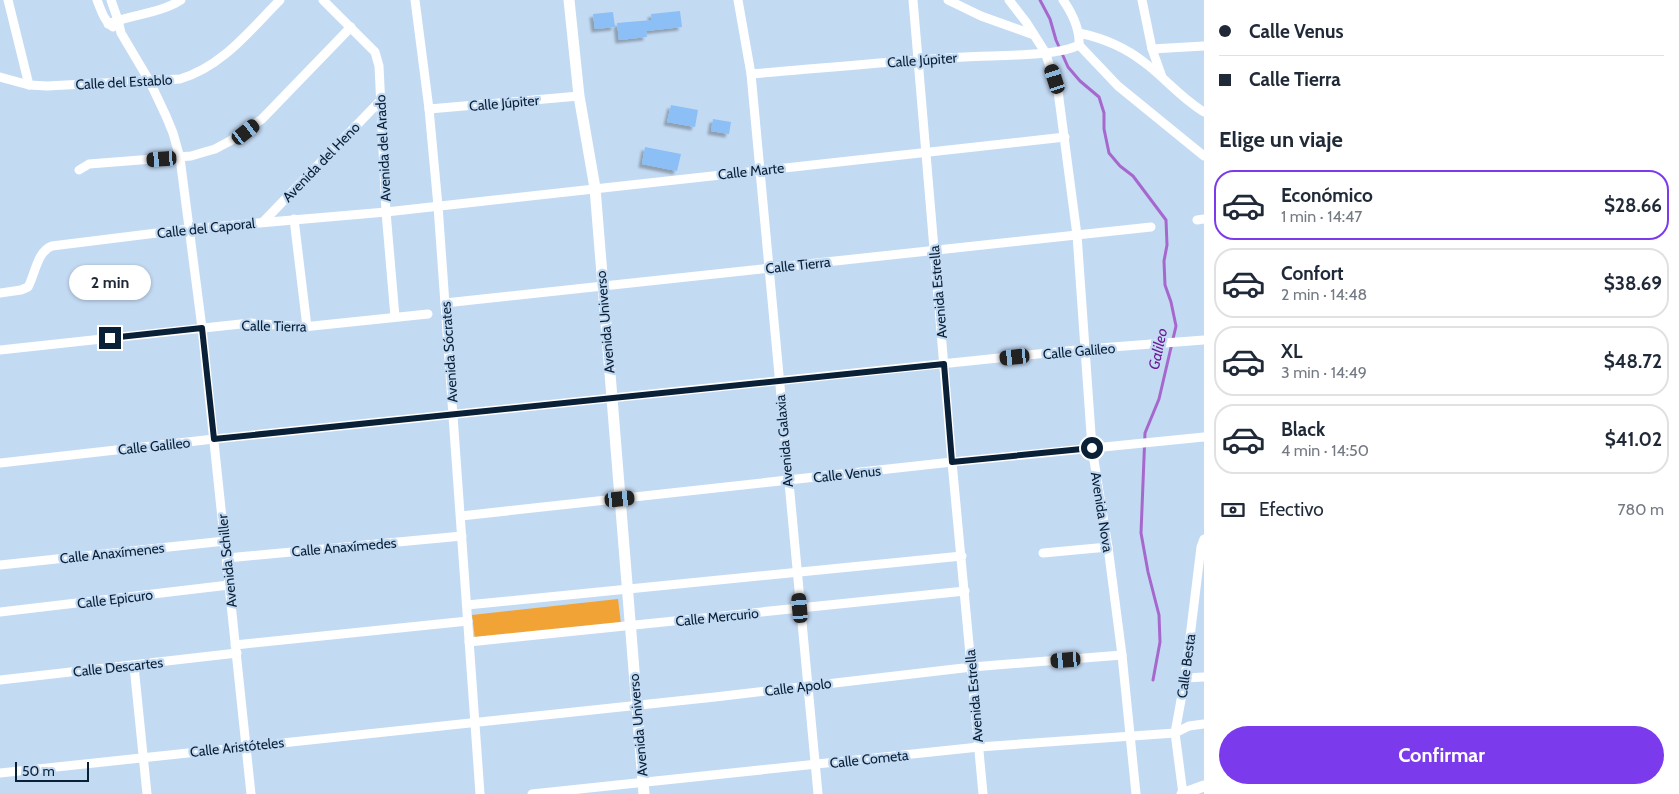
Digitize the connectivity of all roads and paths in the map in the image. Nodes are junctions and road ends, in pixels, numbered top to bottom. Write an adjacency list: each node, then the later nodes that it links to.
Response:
1 (8, 0): 30 (street)
2 (97, 0): 16 (street)
3 (111, 0): 15 (street)
4 (181, 0): 15 (street)
5 (280, 0): 29 (street, Calle del Establo)
6 (322, 0): 17 (street, Avenida del Arado)
7 (415, 0): 33 (street, Avenida Sócrates)
8 (569, 0): 31 (street, Avenida Universo)
9 (738, 0): 26 (street, Avenida Galaxia)
10 (913, 0): 25 (street, Avenida Estrella)
11 (948, 0): 20 (street)
12 (1009, 0): 20 (street, Avenida Nova)
13 (1063, 0): 18 (street)
14 (1142, 0): 23 (street)
15 (118, 20): 16 (street); 19 (street)
16 (108, 24): 19 (street)
17 (350, 27): 32 (street, Avenida del Arado); 38 (street)
18 (1079, 33): 22 (street); 28 (street)
19 (121, 34): 29 (street, Avenida Schiller)
20 (1034, 36): 24 (street, Avenida Nova)
21 (1204, 46): 23 (street)
22 (1076, 47): 24 (street, Calle Júpiter); 37 (street)
23 (1152, 50): 28 (street)
24 (1049, 52): 25 (street, Calle Júpiter); 35 (street, Avenida Nova)
25 (918, 60): 26 (street, Calle Júpiter); 36 (street, Avenida Estrella)
26 (751, 74): 40 (street, Avenida Galaxia)
27 (0, 78): 30 (street, Calle del Establo)
28 (1163, 79): 34 (street)
29 (150, 82): 30 (street, Calle del Establo); 38 (street, Avenida Schiller)
30 (29, 85)
31 (580, 96): 33 (street, Calle Júpiter); 41 (street, Avenida Universo)
32 (380, 101): 43 (street, Avenida del Arado); 45 (street, Avenida del Heno)
33 (429, 109): 42 (street, Avenida Sócrates)
34 (1204, 112)
35 (1065, 137): 36 (street, Calle Marte); 48 (street, Avenida Nova)
36 (926, 151): 40 (street, Calle Marte); 49 (street, Avenida Estrella)
37 (1204, 156)
38 (180, 158): 39 (street); 47 (street, Avenida Schiller)
39 (79, 170)
40 (760, 170): 41 (street, Calle Marte); 50 (street, Avenida Galaxia)
41 (594, 188): 42 (street, Calle Marte); 51 (street, Avenida Universo)
42 (438, 206): 43 (street, Calle del Caporal); 53 (street, Avenida Sócrates)
43 (386, 212): 44 (street, Calle del Caporal); 55 (street, Avenida del Arado)
44 (294, 219): 45 (street, Calle del Caporal); 56 (street)
45 (263, 222): 47 (street, Calle del Caporal)
46 (1151, 227): 48 (street, Calle Tierra)
47 (189, 229): 52 (street, Calle del Caporal); 57 (street, Avenida Schiller)
48 (1077, 235): 49 (street, Calle Tierra); 59 (street, Avenida Nova)
49 (934, 250): 50 (street, Calle Tierra); 61 (street, Avenida Estrella)
50 (769, 268): 51 (street, Calle Tierra); 62 (street, Avenida Galaxia)
51 (603, 286): 53 (street, Calle Tierra); 63 (street, Avenida Universo)
52 (0, 293)
53 (445, 303): 64 (street, Avenida Sócrates)
54 (428, 314): 55 (street, Calle Tierra)
55 (395, 318): 56 (street, Calle Tierra)
56 (307, 327): 57 (street, Calle Tierra)
57 (202, 328): 60 (street, Calle Tierra); 66 (street, Avenida Schiller)
58 (1204, 340): 59 (street, Calle Galileo)
59 (1086, 349): 61 (street, Calle Galileo); 67 (street, Avenida Nova)
60 (0, 350)
61 (944, 364): 62 (street, Calle Galileo); 68 (street, Avenida Estrella)
62 (779, 382): 63 (street, Calle Galileo); 70 (street, Avenida Galaxia)
63 (612, 399): 64 (street, Calle Galileo); 71 (street, Avenida Universo)
64 (453, 415): 66 (street, Calle Galileo); 72 (street, Avenida Sócrates)
65 (1204, 437): 67 (street, Calle Venus)
66 (214, 439): 69 (street, Calle Galileo); 75 (street, Avenida Schiller)
67 (1092, 448): 68 (street, Calle Venus); 76 (street, Avenida Nova)
68 (952, 462): 70 (street, Calle Venus); 78 (street, Avenida Estrella)
69 (0, 463)
70 (788, 480): 71 (street, Calle Venus); 81 (street, Avenida Galaxia)
71 (620, 499): 72 (street, Calle Venus); 83 (street, Avenida Universo)
72 (461, 516): 73 (street, Avenida Sócrates)
73 (462, 536): 79 (street, Calle Anaxímedes); 86 (street, Avenida Sócrates)
74 (1204, 538): 85 (street, Calle Besta)
75 (225, 540): 79 (street, Avenida Schiller); 80 (street, Calle Anaxímenes)
76 (1108, 547): 77 (street); 93 (street, Avenida Nova)
77 (1043, 553)
78 (962, 556): 81 (street); 84 (street, Avenida Estrella)
79 (227, 558): 82 (street, Avenida Schiller)
80 (0, 565)
81 (797, 572): 83 (street); 87 (street, Avenida Galaxia)
82 (230, 585): 88 (street, Calle Epicuro); 92 (street, Avenida Schiller)
83 (627, 589): 86 (street); 90 (street, Avenida Universo)
84 (964, 591): 87 (street, Calle Mercurio); 95 (street, Avenida Estrella)
85 (1200, 597): 97 (street, Calle Besta)
86 (466, 605): 89 (street, Avenida Sócrates)
87 (800, 608): 90 (street, Calle Mercurio); 99 (street, Avenida Galaxia)
88 (0, 612)
89 (468, 621): 91 (street, Avenida Sócrates); 92 (street, Calle Descartes)
90 (630, 626): 91 (street, Calle Mercurio); 100 (street, Avenida Universo)
91 (469, 642): 101 (street, Avenida Sócrates)
92 (236, 649): 94 (street, Calle Descartes); 105 (street, Avenida Schiller)
93 (1122, 655): 95 (street, Calle Apolo); 104 (street, Avenida Nova)
94 (134, 666): 98 (street, Calle Descartes); 107 (street)
95 (972, 668): 99 (street, Calle Apolo); 106 (street, Avenida Estrella)
96 (1204, 677): 97 (street)
97 (1185, 678): 103 (street, Calle Besta)
98 (0, 680)
99 (808, 686): 100 (street, Calle Apolo); 108 (street, Avenida Galaxia)
100 (637, 705): 101 (street, Calle Apolo); 111 (street, Avenida Universo)
101 (474, 723): 105 (street, Calle Aristóteles); 114 (street, Avenida Sócrates)
102 (1204, 724): 103 (street, Calle Cometa)
103 (1176, 733): 104 (street, Calle Cometa); 119 (street, Calle Besta)
104 (1131, 737): 106 (street, Calle Cometa); 118 (street, Avenida Nova)
105 (246, 746): 107 (street, Calle Aristóteles); 113 (street, Avenida Schiller)
106 (979, 747): 108 (street, Calle Cometa); 117 (street, Avenida Estrella)
107 (144, 758): 109 (street, Calle Aristóteles); 112 (street)
108 (815, 764): 111 (street, Calle Cometa); 116 (street, Avenida Galaxia)
109 (0, 773)
110 (1204, 786): 119 (street)
111 (644, 788): 115 (street, Calle Cometa)
112 (147, 794)
113 (251, 794)
114 (480, 794)
115 (532, 794)
116 (818, 794)
117 (983, 794)
118 (1136, 794)
119 (1183, 794)

